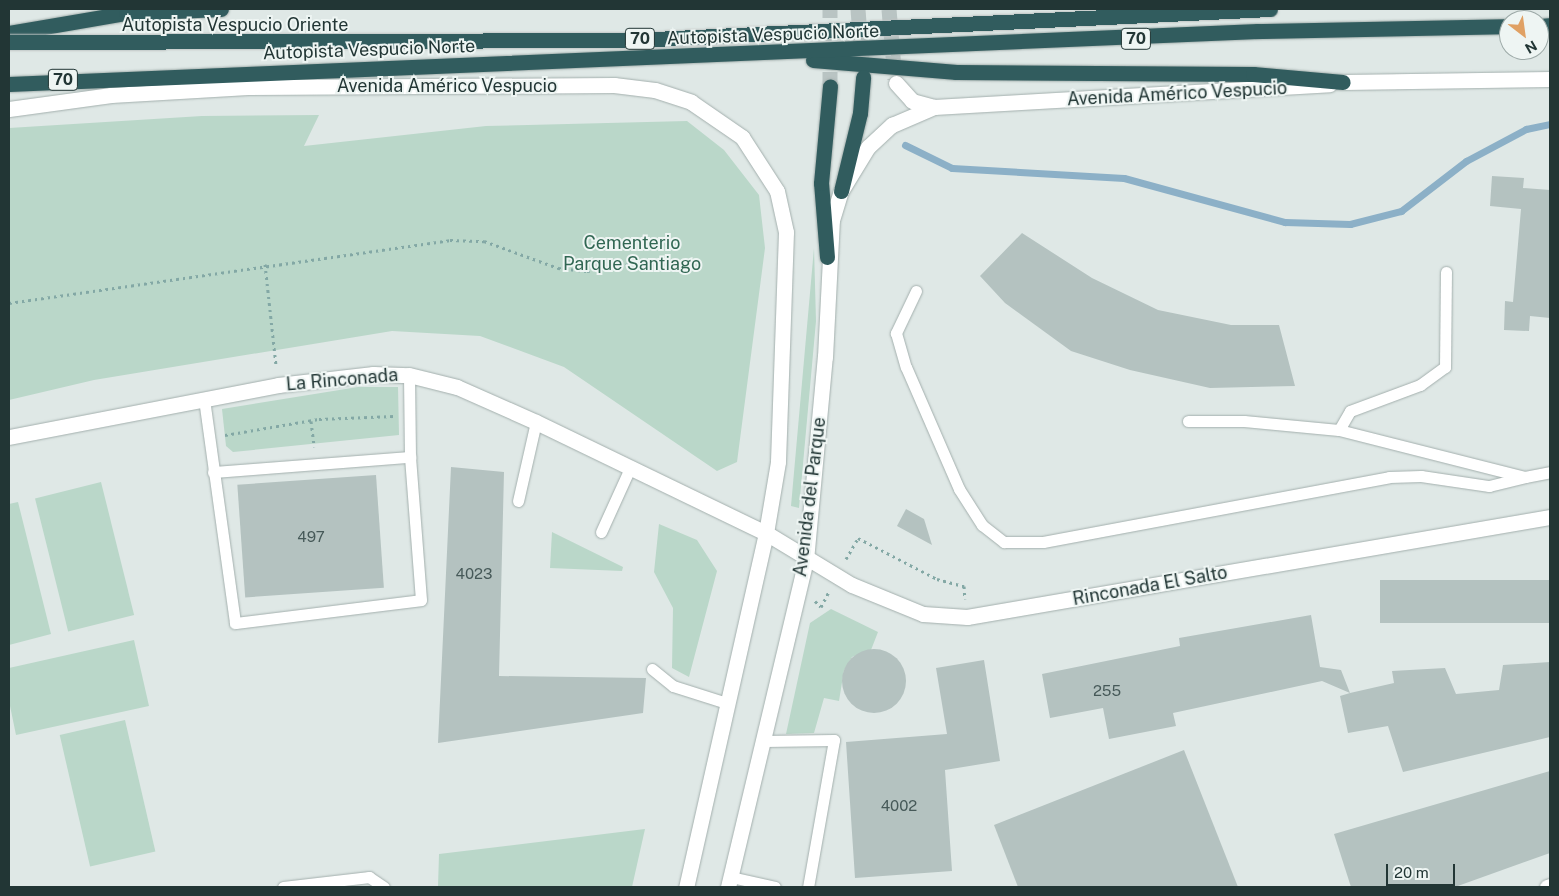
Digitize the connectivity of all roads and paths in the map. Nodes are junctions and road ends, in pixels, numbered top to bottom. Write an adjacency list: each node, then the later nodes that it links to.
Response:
1 (221, 9): 4 (highway)
2 (1270, 9): 5 (highway, Autopista Vespucio Oriente / 70, bridge)
3 (1499, 26): 6 (highway, Autopista Vespucio Norte / 70)
4 (9, 33)
5 (9, 42)
6 (764, 54): 9 (highway); 11 (highway, Autopista Vespucio Norte / 70)
7 (863, 77): 15 (highway)
8 (1550, 79): 9 (street, Avenida Américo Vespucio)
9 (1343, 82): 13 (street, Avenida Américo Vespucio)
10 (896, 83): 13 (street)
11 (9, 84)
12 (830, 86): 17 (highway)
13 (934, 107): 15 (street, Avenida Américo Vespucio)
14 (9, 108): 16 (street, Avenida Américo Vespucio)
15 (841, 191): 17 (street, Avenida del Parque)
16 (786, 255): 42 (street, Avenida del Parque)
17 (827, 258): 44 (street, Avenida del Parque)
18 (265, 264): 19 (path); 22 (path); 24 (path)
19 (631, 264)
20 (1446, 272): 30 (lane)
21 (916, 291): 38 (lane)
22 (9, 303)
23 (410, 375): 24 (street, La Rinconada); 26 (lane); 29 (street, La Rinconada)
24 (278, 385): 25 (street, La Rinconada)
25 (204, 400): 31 (street, La Rinconada); 32 (lane)
26 (410, 418): 27 (path); 33 (lane)
27 (311, 421): 32 (path); 34 (path)
28 (1188, 421): 30 (lane)
29 (536, 422): 35 (street, La Rinconada); 39 (lane)
30 (1338, 430): 38 (lane)
31 (9, 437)
32 (209, 439): 36 (lane)
33 (410, 457): 34 (lane); 36 (lane)
34 (316, 464): 36 (lane)
35 (630, 468): 41 (lane); 42 (street, La Rinconada)
36 (213, 472)
37 (1550, 472): 38 (lane)
38 (1525, 477)
39 (518, 501)
40 (1550, 517): 45 (street, Rinconada El Salto)
41 (601, 532)
42 (766, 533): 44 (street, Rinconada El Salto); 47 (street, Avenida del Parque)
43 (858, 538): 45 (path)
44 (806, 560): 45 (street, Rinconada El Salto); 48 (street, Avenida del Parque)
45 (966, 617)
46 (652, 669): 47 (lane)
47 (728, 703): 52 (street, Avenida del Parque)
48 (764, 741): 49 (street, Avenida del Parque); 54 (lane)
49 (729, 882): 53 (lane)
50 (283, 887): 51 (lane)
51 (384, 887)
52 (686, 887)
53 (775, 887)
54 (808, 887)

